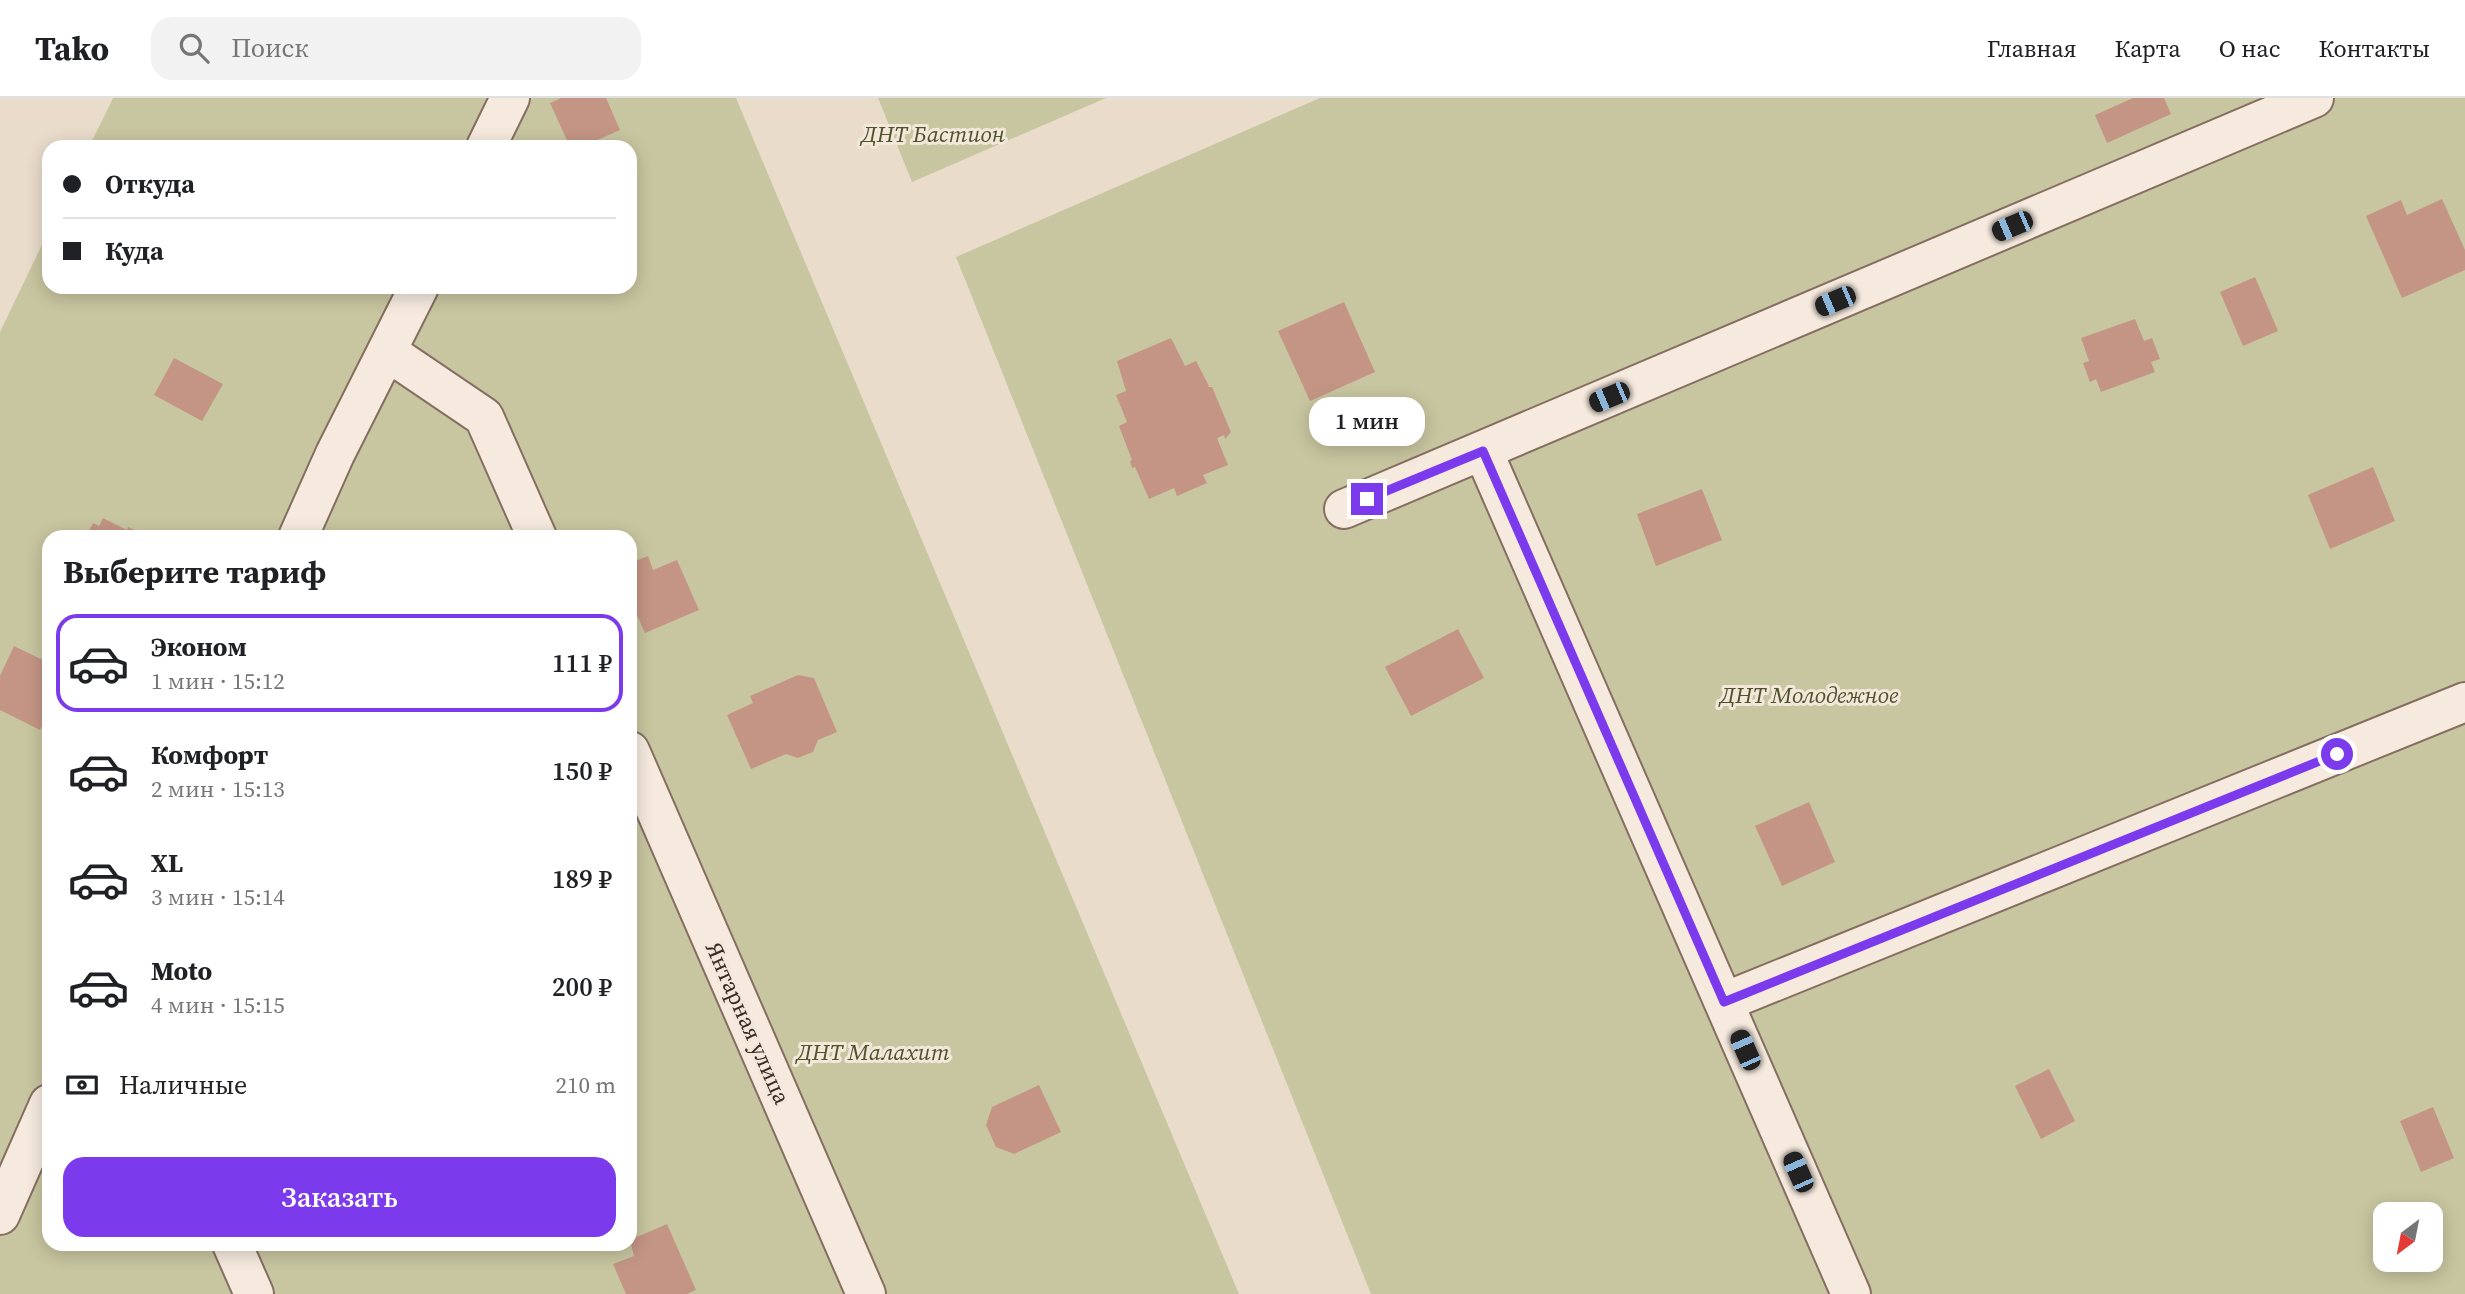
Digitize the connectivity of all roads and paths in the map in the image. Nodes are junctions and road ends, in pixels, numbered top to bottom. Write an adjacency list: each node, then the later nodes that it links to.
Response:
1 (510, 98): 3 (street)
2 (2314, 98): 6 (street)
3 (489, 140)
4 (416, 294): 5 (street)
5 (388, 352): 8 (street); 9 (street)
6 (1483, 451): 7 (street); 12 (street)
7 (1344, 509)
8 (301, 530)
9 (534, 530)
10 (2465, 702): 12 (street)
11 (637, 767): 17 (street, Янтарная улица)
12 (1724, 1002): 18 (street)
13 (42, 1120): 14 (street)
14 (0, 1215)
15 (235, 1251): 16 (street)
16 (254, 1294)
17 (866, 1294)
18 (1851, 1294)

